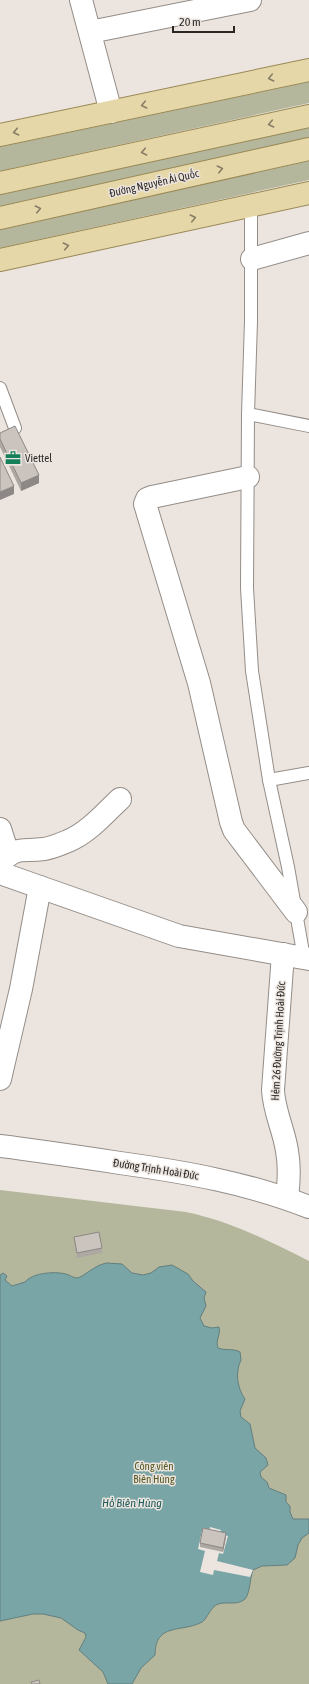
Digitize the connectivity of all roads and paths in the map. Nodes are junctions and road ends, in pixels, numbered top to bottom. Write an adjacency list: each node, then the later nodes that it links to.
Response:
1 (81, 0): 3 (street)
2 (250, 0): 3 (street)
3 (90, 32): 5 (street)
4 (309, 70): 5 (main road, one-way to 5)
5 (111, 112): 7 (main road, one-way to 7)
6 (309, 116): 9 (main road, one-way to 9)
7 (0, 135)
8 (309, 149): 12 (main road, Đường Nguyễn Ái Quốc, one-way to 8)
9 (0, 183)
10 (309, 193): 11 (main road)
11 (251, 206): 14 (lane); 15 (main road, one-way to 11)
12 (0, 218)
13 (309, 243): 14 (street)
14 (252, 259): 17 (lane)
15 (0, 260)
16 (0, 388): 19 (lane)
17 (248, 414): 18 (lane); 20 (lane)
18 (309, 426)
19 (16, 428)
20 (248, 477): 22 (lane); 27 (street)
21 (309, 773): 22 (lane)
22 (270, 780): 27 (lane)
23 (120, 799): 25 (street)
24 (0, 829): 25 (street)
25 (3, 864): 26 (street)
26 (40, 887): 28 (street); 29 (street)
27 (296, 912): 28 (lane)
28 (299, 957): 31 (street, Hẻm 26 Đường Trịnh Hoài Đức)
29 (0, 1079)
30 (0, 1146): 31 (street, Đường Trịnh Hoài Đức)
31 (287, 1198): 32 (street, Đường Trịnh Hoài Đức)
32 (309, 1207)

